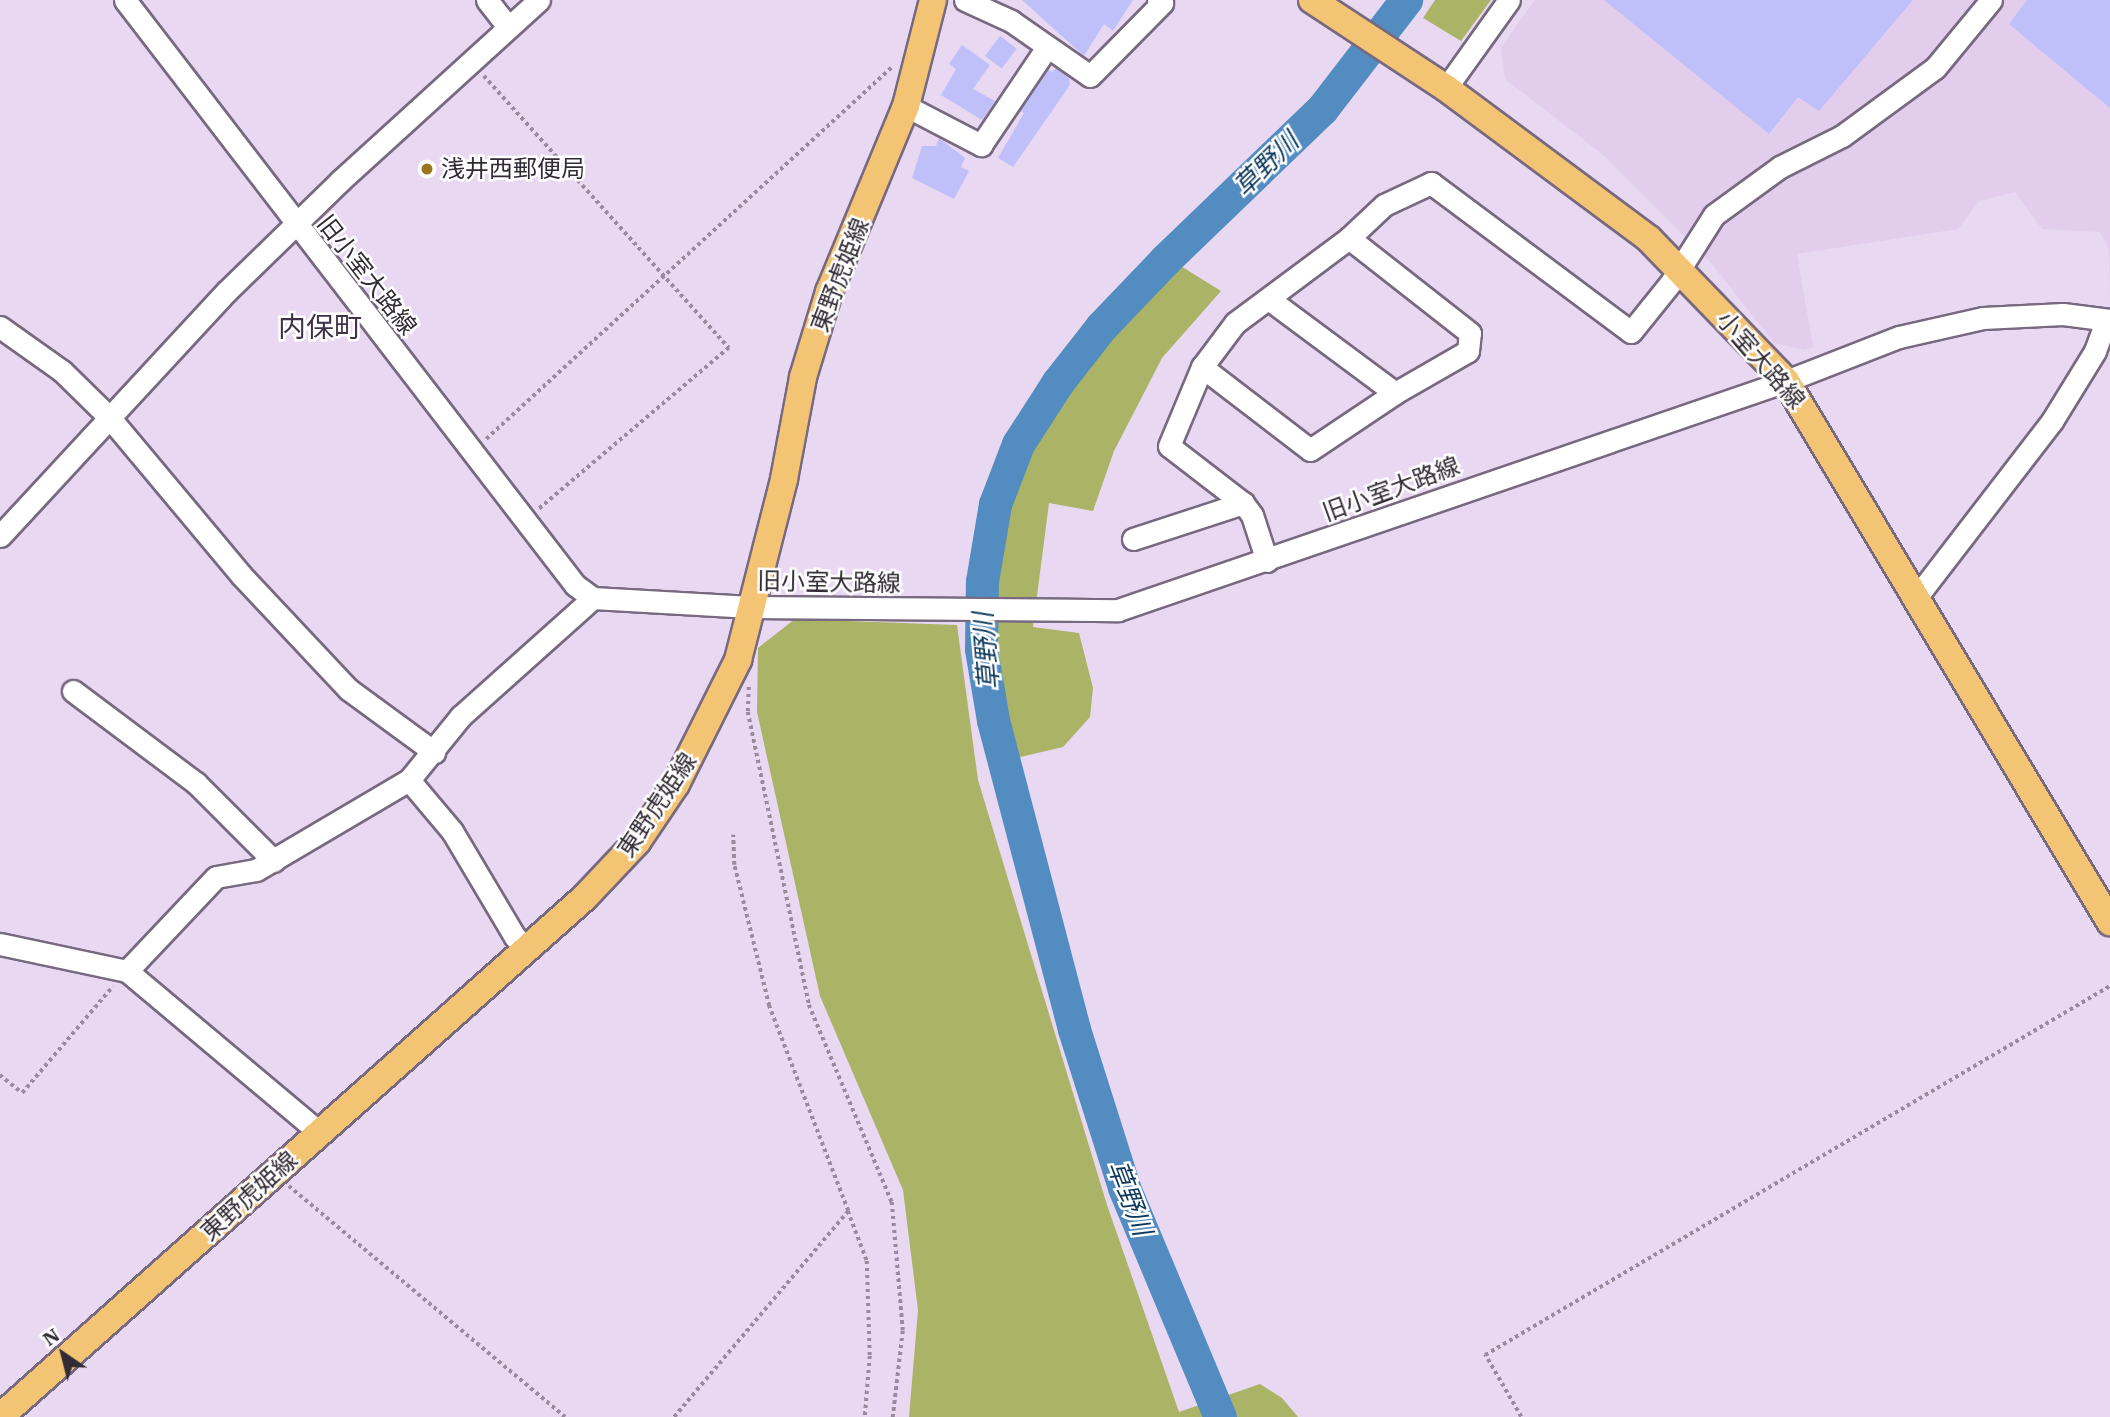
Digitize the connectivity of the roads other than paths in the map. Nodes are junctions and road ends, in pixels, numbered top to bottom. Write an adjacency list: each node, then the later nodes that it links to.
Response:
1 (125, 0): 14 (street, 旧小室大路線)
2 (487, 0): 10 (street)
3 (539, 0): 10 (street)
4 (933, 0): 13 (main road, 東野虎姫線)
5 (965, 0): 11 (street)
6 (1158, 0): 11 (street)
7 (1312, 0): 12 (main road, 小室大路線)
8 (1509, 0): 12 (street)
9 (1991, 0): 16 (street)
10 (508, 27): 14 (street)
11 (1047, 47): 13 (street)
12 (1442, 86): 16 (main road, 小室大路線)
13 (906, 106): 31 (main road, 東野虎姫線)
14 (294, 225): 24 (street); 30 (street, 旧小室大路線)
15 (1349, 238): 16 (street); 17 (street); 23 (street)
16 (1679, 268): 22 (main road, 小室大路線)
17 (1270, 300): 21 (street); 23 (street)
18 (2108, 320): 20 (street); 22 (street, 旧小室大路線)
19 (0, 327): 24 (street)
20 (2102, 357): 29 (street)
21 (1202, 367): 23 (street); 25 (street)
22 (1786, 381): 28 (street, 旧小室大路線); 29 (main road, 小室大路線)
23 (1395, 393)
24 (108, 417): 26 (street); 33 (street)
25 (1243, 503): 27 (street); 28 (street)
26 (0, 536)
27 (1133, 539)
28 (1267, 561): 31 (street, 旧小室大路線)
29 (1918, 595): 36 (main road, 小室大路線)
30 (593, 598): 31 (street, 旧小室大路線); 33 (street)
31 (764, 607): 38 (main road, 東野虎姫線)
32 (73, 691): 35 (street)
33 (434, 752): 34 (street)
34 (409, 780): 35 (street); 38 (street)
35 (274, 861): 39 (street)
36 (2110, 922)
37 (0, 944): 39 (street)
38 (527, 949): 40 (main road, 東野虎姫線)
39 (127, 971): 40 (street)
40 (319, 1132): 41 (main road, 東野虎姫線)
41 (0, 1417)

